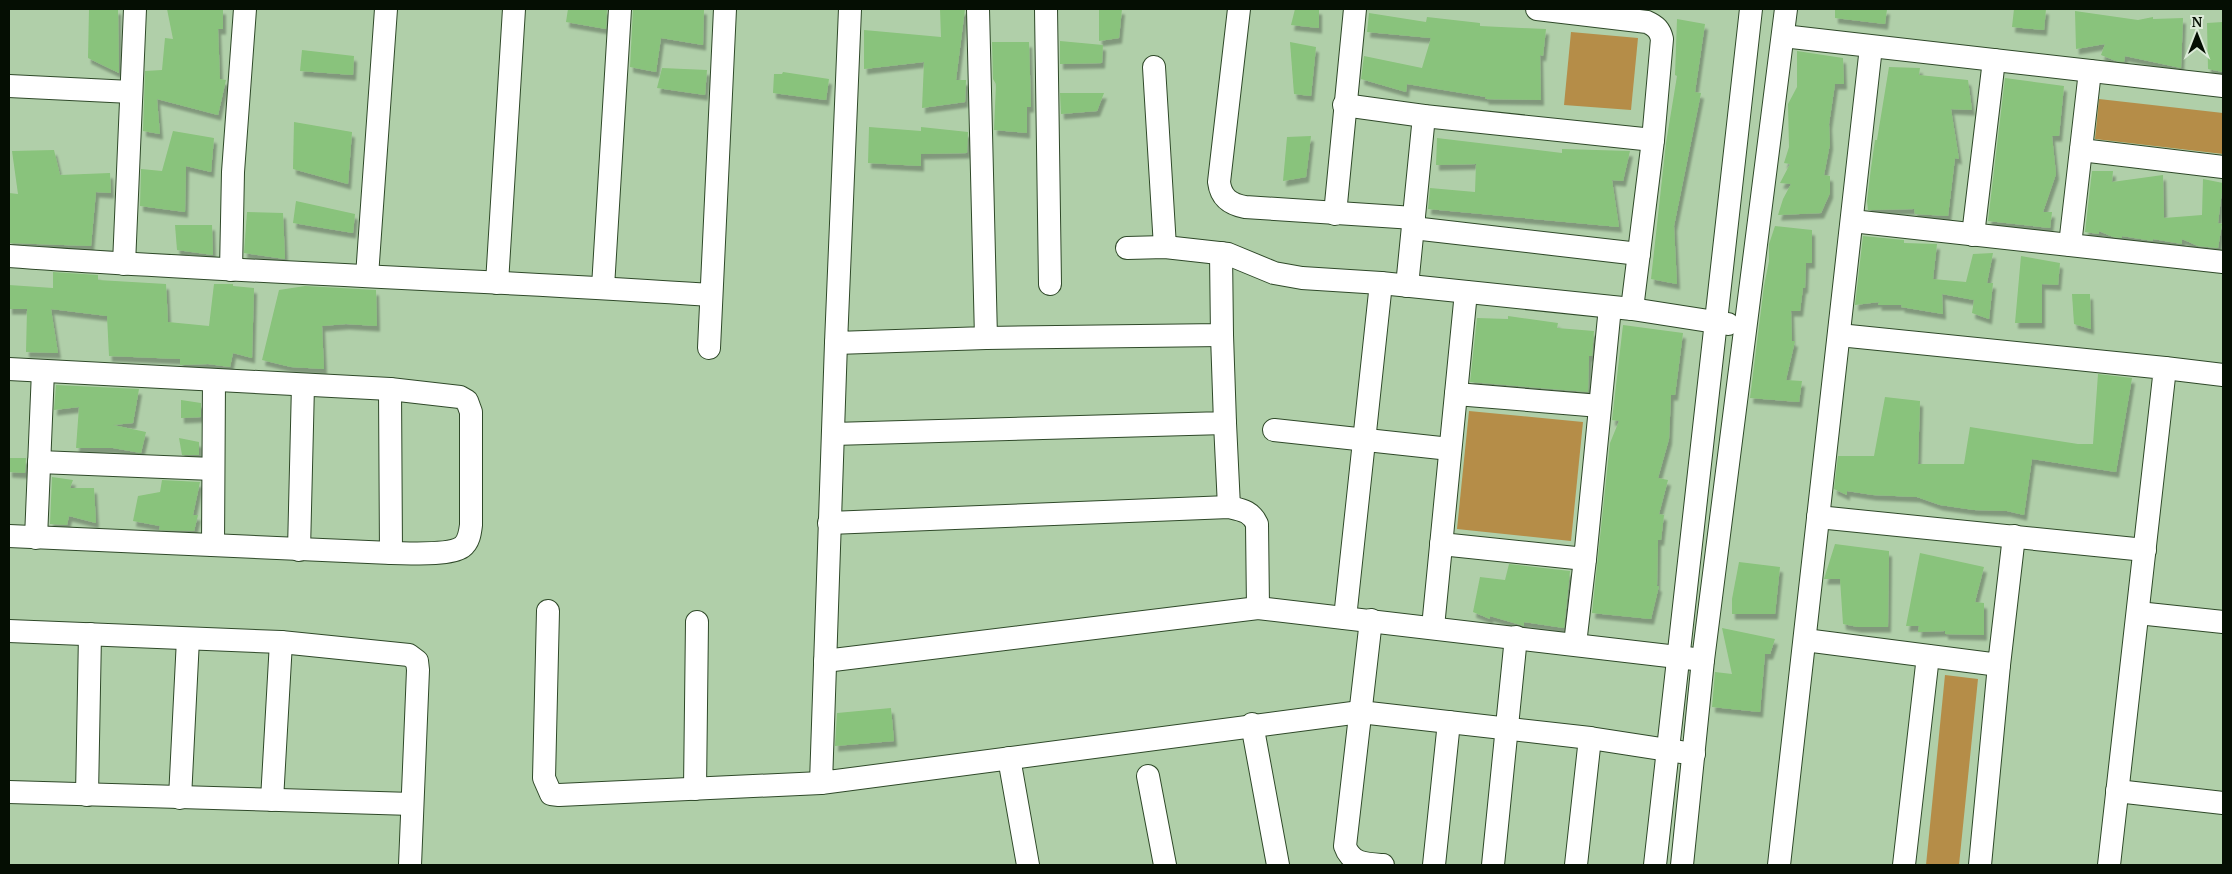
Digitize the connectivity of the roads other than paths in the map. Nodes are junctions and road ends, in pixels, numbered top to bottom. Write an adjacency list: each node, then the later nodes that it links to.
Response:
1 (135, 9): 22 (street)
2 (245, 9): 40 (street)
3 (386, 9): 41 (street)
4 (514, 9): 42 (street)
5 (620, 9): 46 (street)
6 (725, 9): 48 (street)
7 (850, 9): 55 (street)
8 (978, 9): 54 (street)
9 (1046, 9): 44 (street)
10 (1239, 9): 28 (street)
11 (1354, 9): 23 (street)
12 (1537, 9): 25 (street)
13 (1751, 9): 50 (street)
14 (1786, 9): 15 (street)
15 (1783, 36): 16 (street); 51 (street)
16 (1871, 46): 17 (street); 29 (street)
17 (1994, 60): 19 (street); 31 (street)
18 (1154, 67): 33 (street)
19 (2090, 71): 21 (street); 26 (street)
20 (9, 86): 22 (street)
21 (2223, 86)
22 (131, 92): 39 (street)
23 (1344, 105): 24 (street); 28 (street)
24 (1424, 116): 25 (street); 30 (street)
25 (1653, 140): 36 (street)
26 (2081, 150): 27 (street); 32 (street)
27 (2223, 167)
28 (1335, 214): 30 (street)
29 (1852, 221): 31 (street); 53 (street)
30 (1413, 223): 36 (street); 45 (street)
31 (1973, 234): 32 (street)
32 (2070, 245): 38 (street)
33 (1165, 247): 34 (street); 35 (street)
34 (1127, 248)
35 (1221, 253): 43 (street); 52 (street)
36 (1639, 254): 49 (street)
37 (9, 256): 39 (street)
38 (2223, 262)
39 (124, 264): 40 (street)
40 (231, 270): 41 (street)
41 (367, 276): 42 (street)
42 (497, 283): 46 (street)
43 (1381, 283): 45 (street); 69 (street)
44 (1050, 284)
45 (1407, 286): 47 (street)
46 (603, 287): 48 (street)
47 (1466, 292): 49 (street); 64 (street)
48 (711, 295): 56 (street)
49 (1621, 308): 50 (street); 65 (street)
50 (1715, 322): 51 (street); 100 (street)
51 (1746, 327): 103 (street)
52 (1222, 335): 54 (street); 66 (street)
53 (1839, 335): 57 (street); 74 (street)
54 (986, 338): 55 (street)
55 (836, 343): 68 (street)
56 (709, 348)
57 (2165, 368): 60 (street); 82 (street)
58 (9, 369): 59 (street)
59 (43, 371): 61 (street); 71 (street)
60 (2223, 374)
61 (214, 380): 62 (street); 72 (street)
62 (303, 385): 63 (street); 81 (street)
63 (390, 389): 83 (street); 83 (street)
64 (1456, 394): 65 (street); 70 (street)
65 (1600, 406): 84 (street)
66 (1225, 424): 68 (street); 73 (street)
67 (1274, 430): 69 (street)
68 (833, 434): 75 (street)
69 (1364, 439): 70 (street); 88 (street)
70 (1450, 449): 79 (street)
71 (39, 462): 72 (street); 78 (street)
72 (214, 469): 80 (street)
73 (1229, 507): 75 (street); 85 (street)
74 (1818, 517): 77 (street); 97 (street)
75 (829, 523): 102 (street)
76 (9, 536): 78 (street)
77 (2014, 536): 82 (street); 104 (street)
78 (36, 538): 80 (street)
79 (1441, 544): 84 (street); 92 (street)
80 (213, 545): 81 (street)
81 (298, 550): 83 (street)
82 (2145, 550): 87 (street)
83 (391, 553)
84 (1585, 559): 99 (street)
85 (1258, 608): 88 (street); 102 (street)
86 (548, 611): 115 (street)
87 (2138, 613): 91 (street); 116 (street)
88 (1346, 618): 89 (street)
89 (1371, 620): 92 (street); 105 (street)
90 (697, 622): 115 (street)
91 (2223, 622)
92 (1433, 627): 95 (street)
93 (9, 631): 94 (street)
94 (90, 634): 96 (street); 118 (street)
95 (1516, 637): 99 (street); 108 (street)
96 (188, 639): 98 (street); 119 (street)
97 (1805, 640): 101 (street); 133 (street)
98 (281, 642): 121 (street); 122 (street)
99 (1575, 644): 100 (street)
100 (1679, 656): 103 (street); 110 (street)
101 (1928, 656): 104 (street); 134 (street)
102 (825, 660): 114 (street)
103 (1703, 660): 111 (street)
104 (1999, 665): 135 (street)
105 (1360, 712): 106 (street); 107 (street); 127 (street)
106 (1449, 722): 108 (street); 128 (street)
107 (1252, 724): 112 (street); 126 (street)
108 (1506, 728): 109 (street); 129 (street)
109 (1590, 738): 110 (street); 130 (street)
110 (1668, 750): 111 (street); 131 (street)
111 (1694, 754): 132 (street)
112 (1009, 758): 114 (street); 124 (street)
113 (1148, 776): 125 (street)
114 (821, 783): 115 (street)
115 (695, 789)
116 (2118, 791): 120 (street); 136 (street)
117 (9, 792): 118 (street)
118 (87, 795): 119 (street)
119 (180, 798): 121 (street)
120 (2223, 799)
121 (272, 800): 122 (street)
122 (412, 804): 123 (street)
123 (410, 865)
124 (1028, 865)
125 (1165, 865)
126 (1278, 865)
127 (1383, 865)
128 (1434, 865)
129 (1493, 865)
130 (1576, 865)
131 (1655, 865)
132 (1682, 865)
133 (1779, 865)
134 (1904, 865)
135 (1980, 865)
136 (2109, 865)

